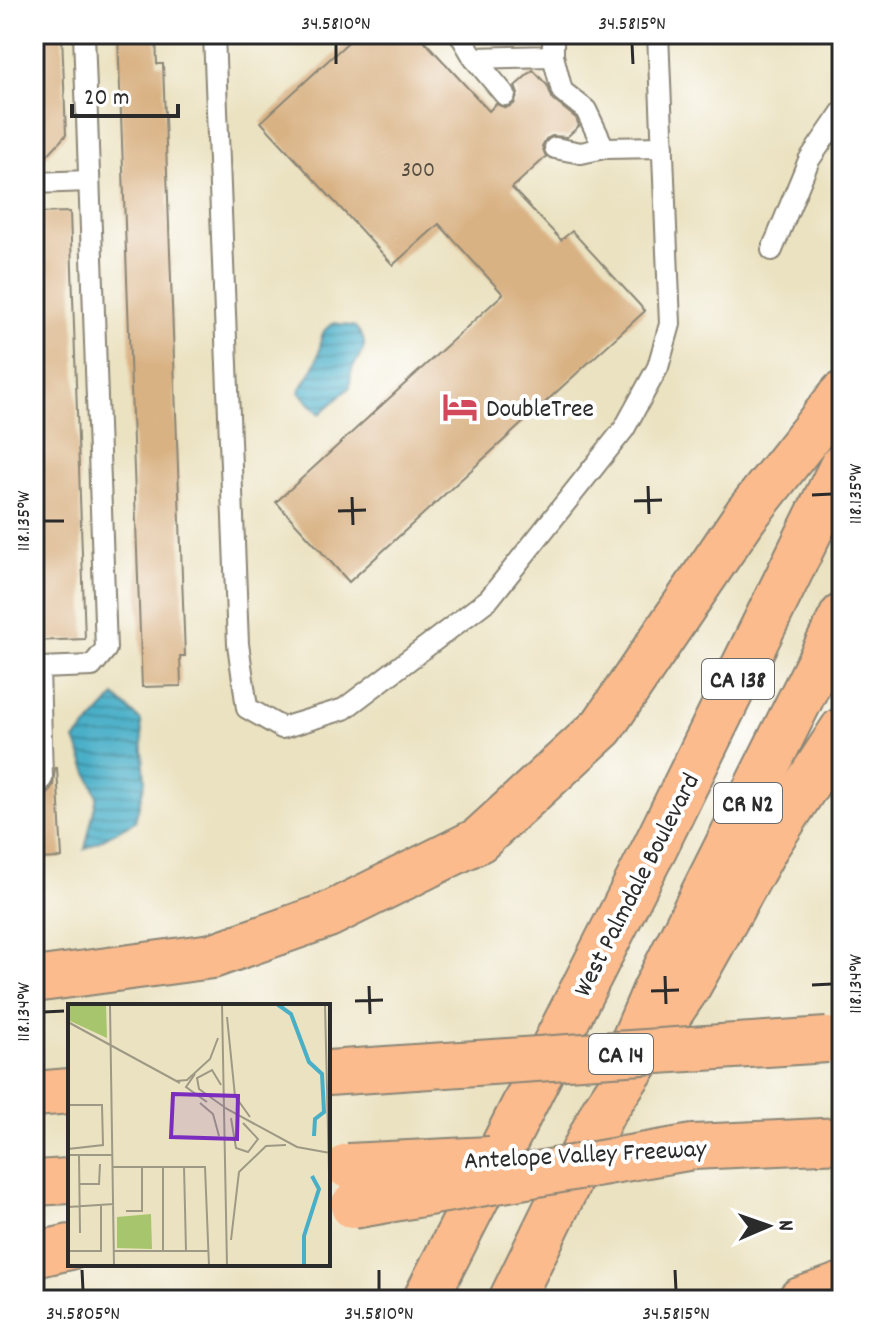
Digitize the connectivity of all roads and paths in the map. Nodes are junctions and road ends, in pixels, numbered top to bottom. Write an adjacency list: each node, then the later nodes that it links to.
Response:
1 (84, 34): 13 (lane)
2 (214, 34): 10 (lane)
3 (460, 34): 7 (lane)
4 (553, 34): 6 (lane)
5 (658, 34): 10 (lane)
6 (553, 56): 7 (lane); 12 (lane)
7 (474, 58): 8 (lane)
8 (505, 95)
9 (842, 112): 15 (lane)
10 (663, 147): 12 (lane)
11 (555, 148): 12 (lane)
12 (604, 148)
13 (89, 181): 14 (lane); 19 (lane)
14 (34, 183)
15 (772, 250)
16 (842, 394): 22 (main road)
17 (842, 466): 35 (main road, West Palmdale Boulevard / CA 138)
18 (842, 616): 27 (main road, CR N2)
19 (36, 668): 21 (lane)
20 (842, 730): 27 (main road)
21 (34, 791)
22 (34, 980)
23 (834, 1040): 24 (main road, CA 14, bridge)
24 (330, 1073)
25 (68, 1091): 26 (main road)
26 (34, 1094)
27 (603, 1112): 36 (main road, CR N2)
28 (842, 1140): 31 (main road, Antelope Valley Freeway, bridge)
29 (68, 1181): 30 (main road)
30 (34, 1183)
31 (339, 1187)
32 (68, 1247): 33 (main road)
33 (34, 1255)
34 (842, 1285): 37 (main road)
35 (425, 1300)
36 (511, 1300)
37 (800, 1300)

